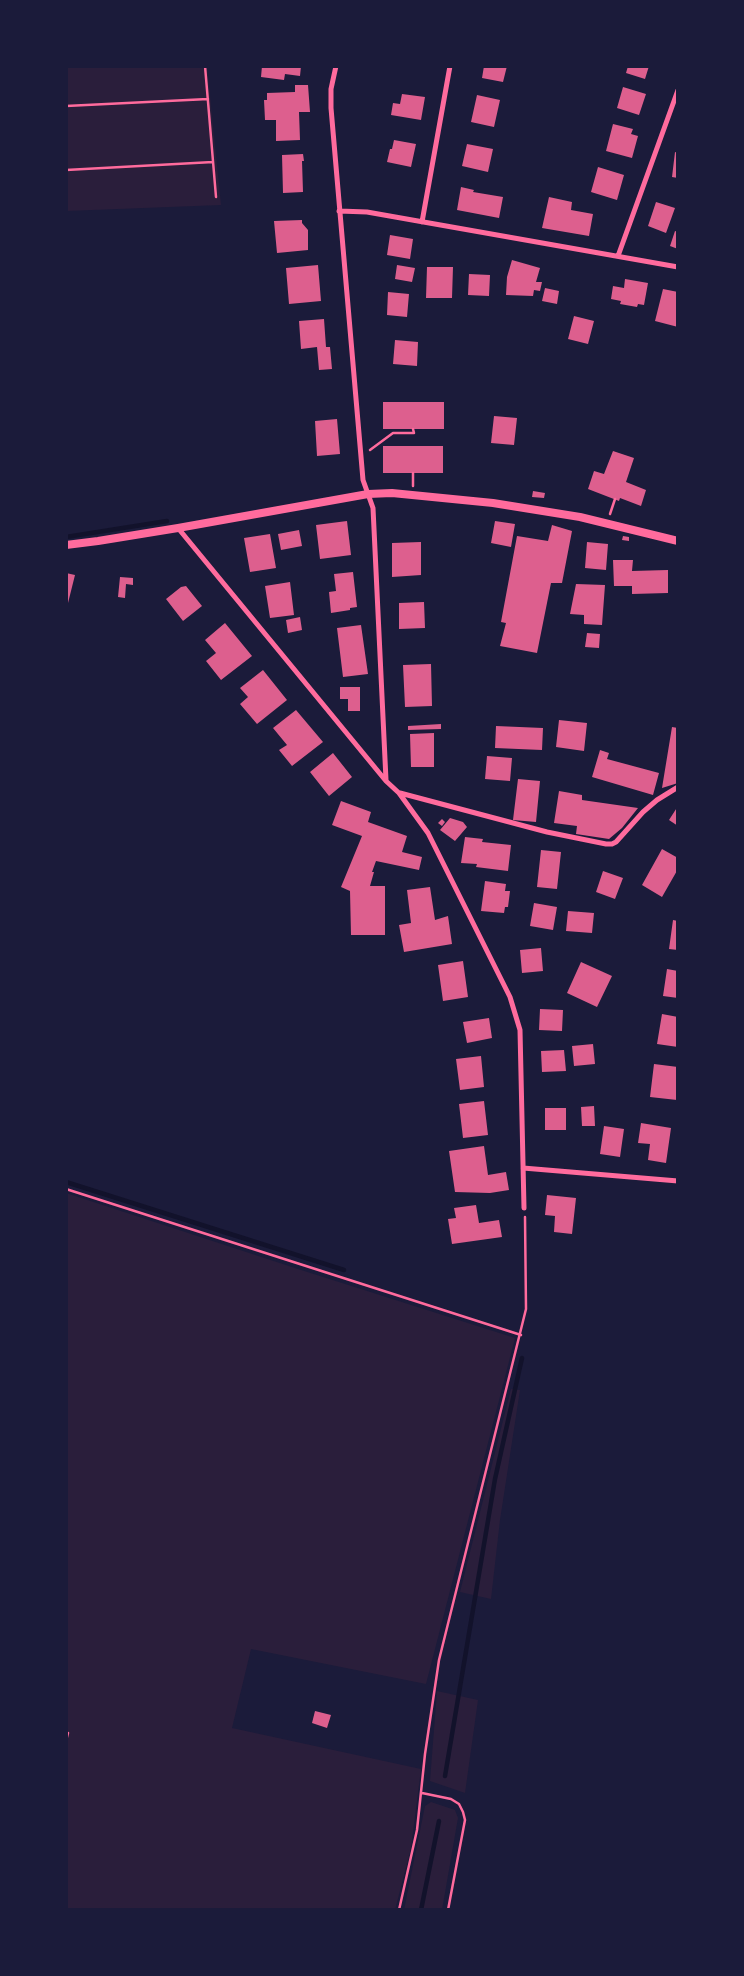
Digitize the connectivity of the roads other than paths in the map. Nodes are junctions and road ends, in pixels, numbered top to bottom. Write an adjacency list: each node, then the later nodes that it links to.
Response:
1 (336, 66): 4 (street)
2 (450, 66): 5 (street)
3 (678, 90): 6 (street)
4 (339, 211): 5 (street); 8 (street)
5 (422, 222): 6 (street)
6 (618, 256): 7 (street)
7 (678, 266)
8 (368, 494): 9 (street); 10 (street); 12 (street)
9 (178, 528): 11 (street); 12 (street)
10 (678, 541)
11 (66, 545)
12 (386, 781): 14 (street)
13 (678, 787): 14 (street)
14 (400, 793): 15 (street)
15 (523, 1168): 16 (street); 17 (street)
16 (678, 1181)
17 (524, 1208)

